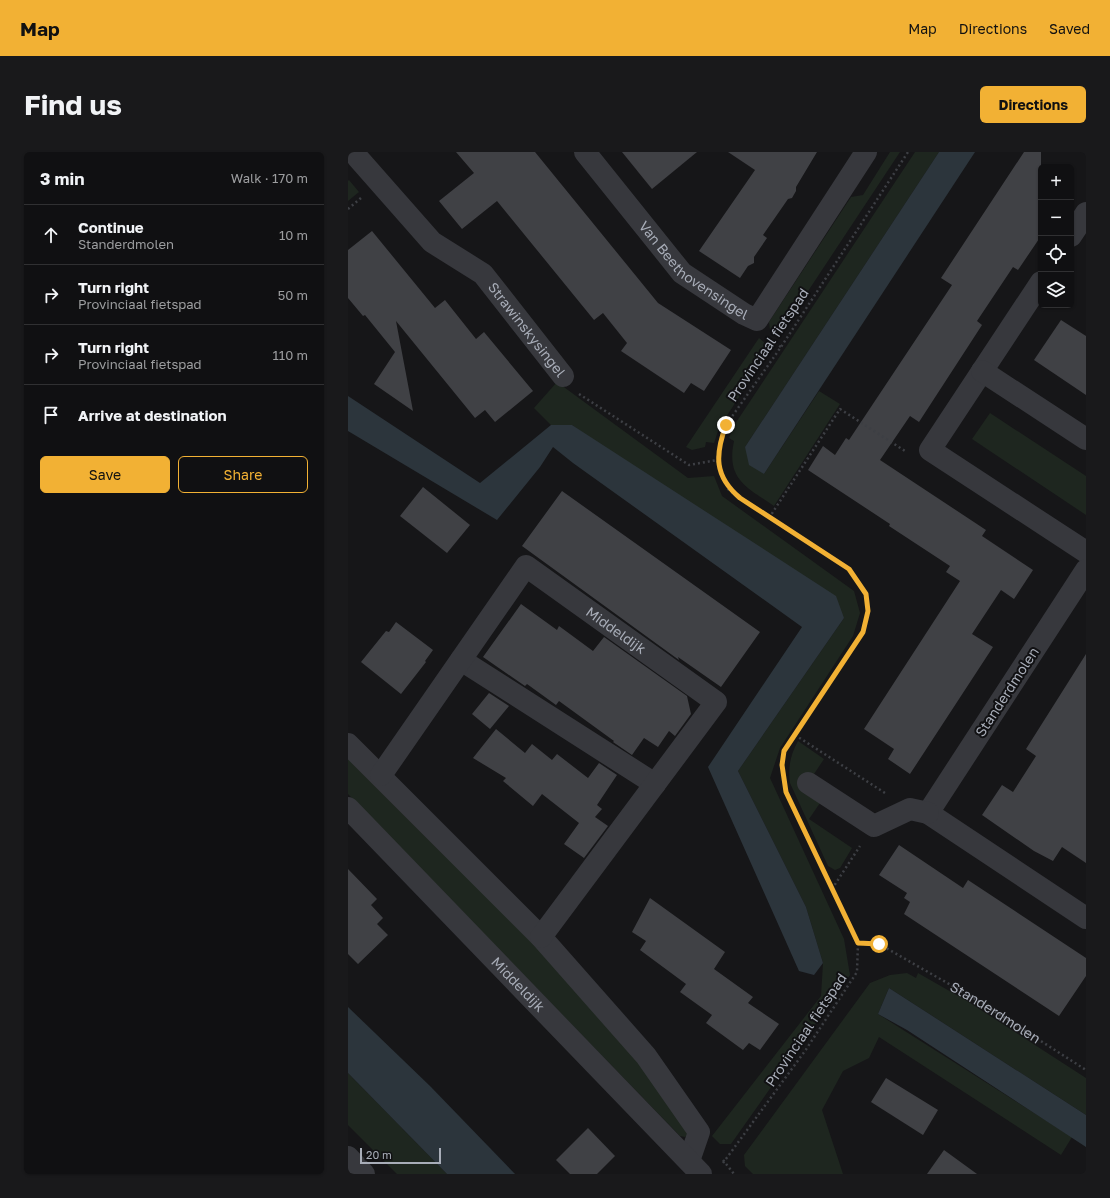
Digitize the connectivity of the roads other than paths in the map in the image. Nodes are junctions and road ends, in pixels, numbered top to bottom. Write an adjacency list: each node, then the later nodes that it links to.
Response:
1 (585, 152): 2 (street, Van Beethovensingel)
2 (866, 152)
3 (357, 159): 8 (street, Strawinskysingel)
4 (1086, 213): 5 (street)
5 (1074, 231)
6 (1038, 287): 7 (street)
7 (982, 371): 9 (street); 10 (street)
8 (564, 376)
9 (1086, 439)
10 (1086, 552)
11 (1086, 570): 18 (street, Standerdmolen)
12 (461, 660): 14 (street, Middeldijk); 16 (street); 16 (street, Middeldijk)
13 (348, 744): 14 (street, Middeldijk)
14 (381, 775): 20 (street, Middeldijk)
15 (808, 783): 18 (street)
16 (655, 784): 20 (street, Middeldijk)
17 (348, 808): 22 (street, Middeldijk)
18 (919, 811): 19 (street)
19 (1086, 918)
20 (541, 937): 22 (street, Middeldijk)
21 (348, 1157): 23 (street)
22 (695, 1167)
23 (364, 1174)

